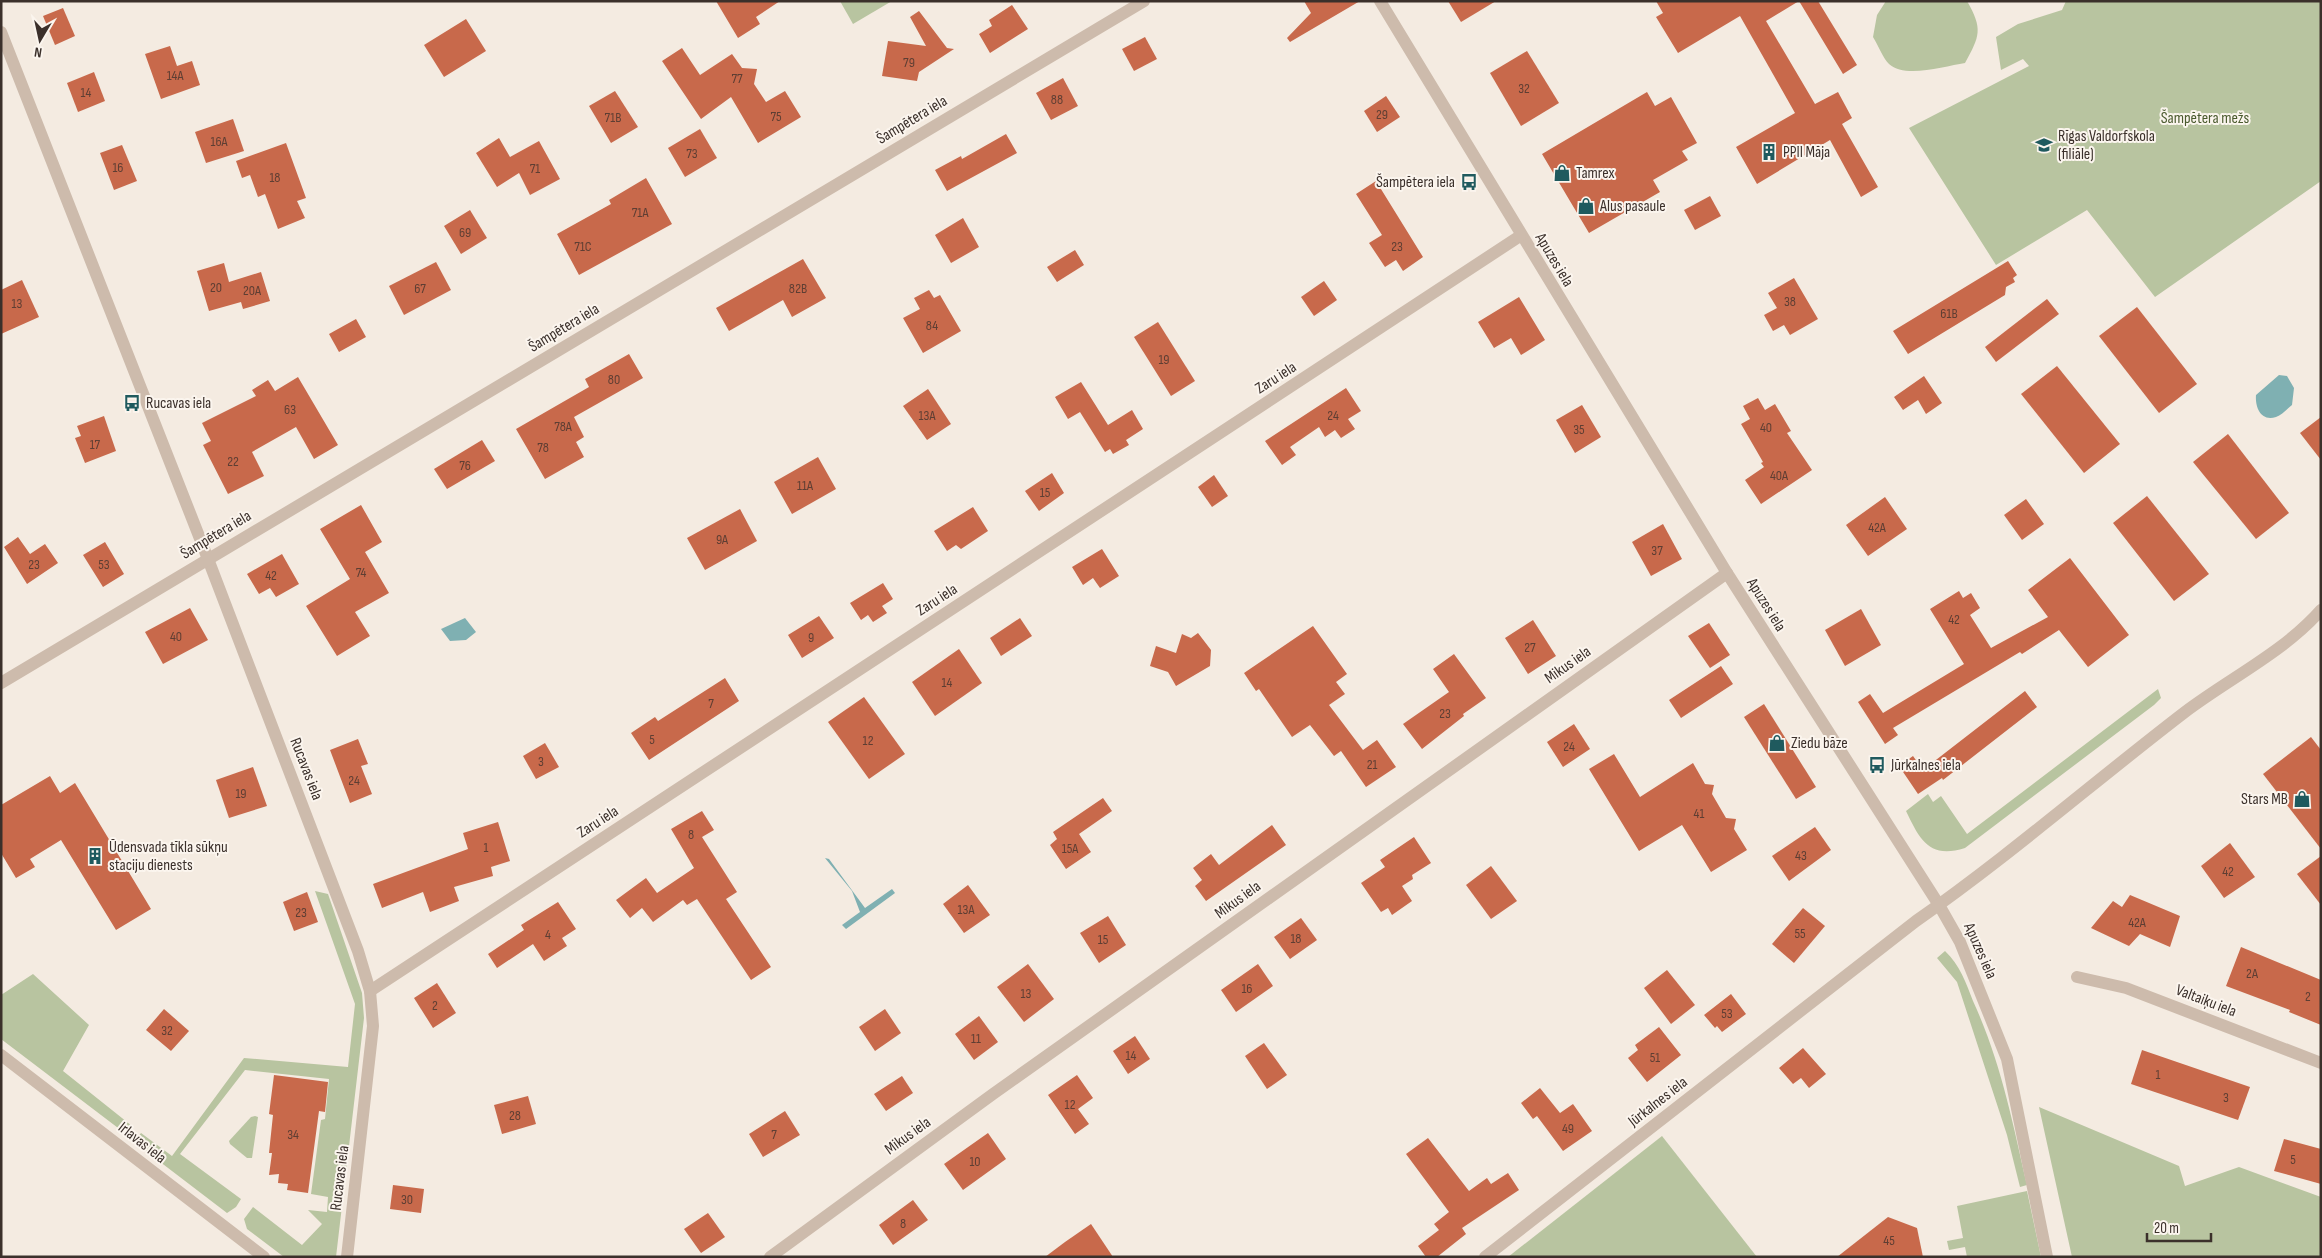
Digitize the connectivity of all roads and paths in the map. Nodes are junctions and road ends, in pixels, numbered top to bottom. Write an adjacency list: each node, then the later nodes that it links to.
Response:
1 (1144, 1): 5 (street, Šampētera iela)
2 (1380, 1): 4 (street, Apuzes iela)
3 (1, 32): 5 (street, Rucavas iela)
4 (1520, 236): 6 (street, Apuzes iela); 13 (street, Zaru iela)
5 (208, 559): 10 (street, Šampētera iela); 13 (street, Rucavas iela)
6 (1727, 572): 11 (street, Apuzes iela); 18 (street, Mikus iela)
7 (2321, 610): 9 (street, Jūrkalnes iela)
8 (2321, 624): 9 (street, Jūrkalnes iela)
9 (2304, 629): 11 (street, Jūrkalnes iela)
10 (1, 683)
11 (1939, 905): 19 (street, Jūrkalnes iela); 20 (street, Apuzes iela)
12 (2077, 977): 15 (street, Valtaiķu iela)
13 (370, 991): 17 (street, Rucavas iela)
14 (1, 1055): 16 (street, Irlavas iela)
15 (2321, 1063)
16 (264, 1257)
17 (347, 1257)
18 (770, 1257)
19 (1485, 1257)
20 (2047, 1257)

